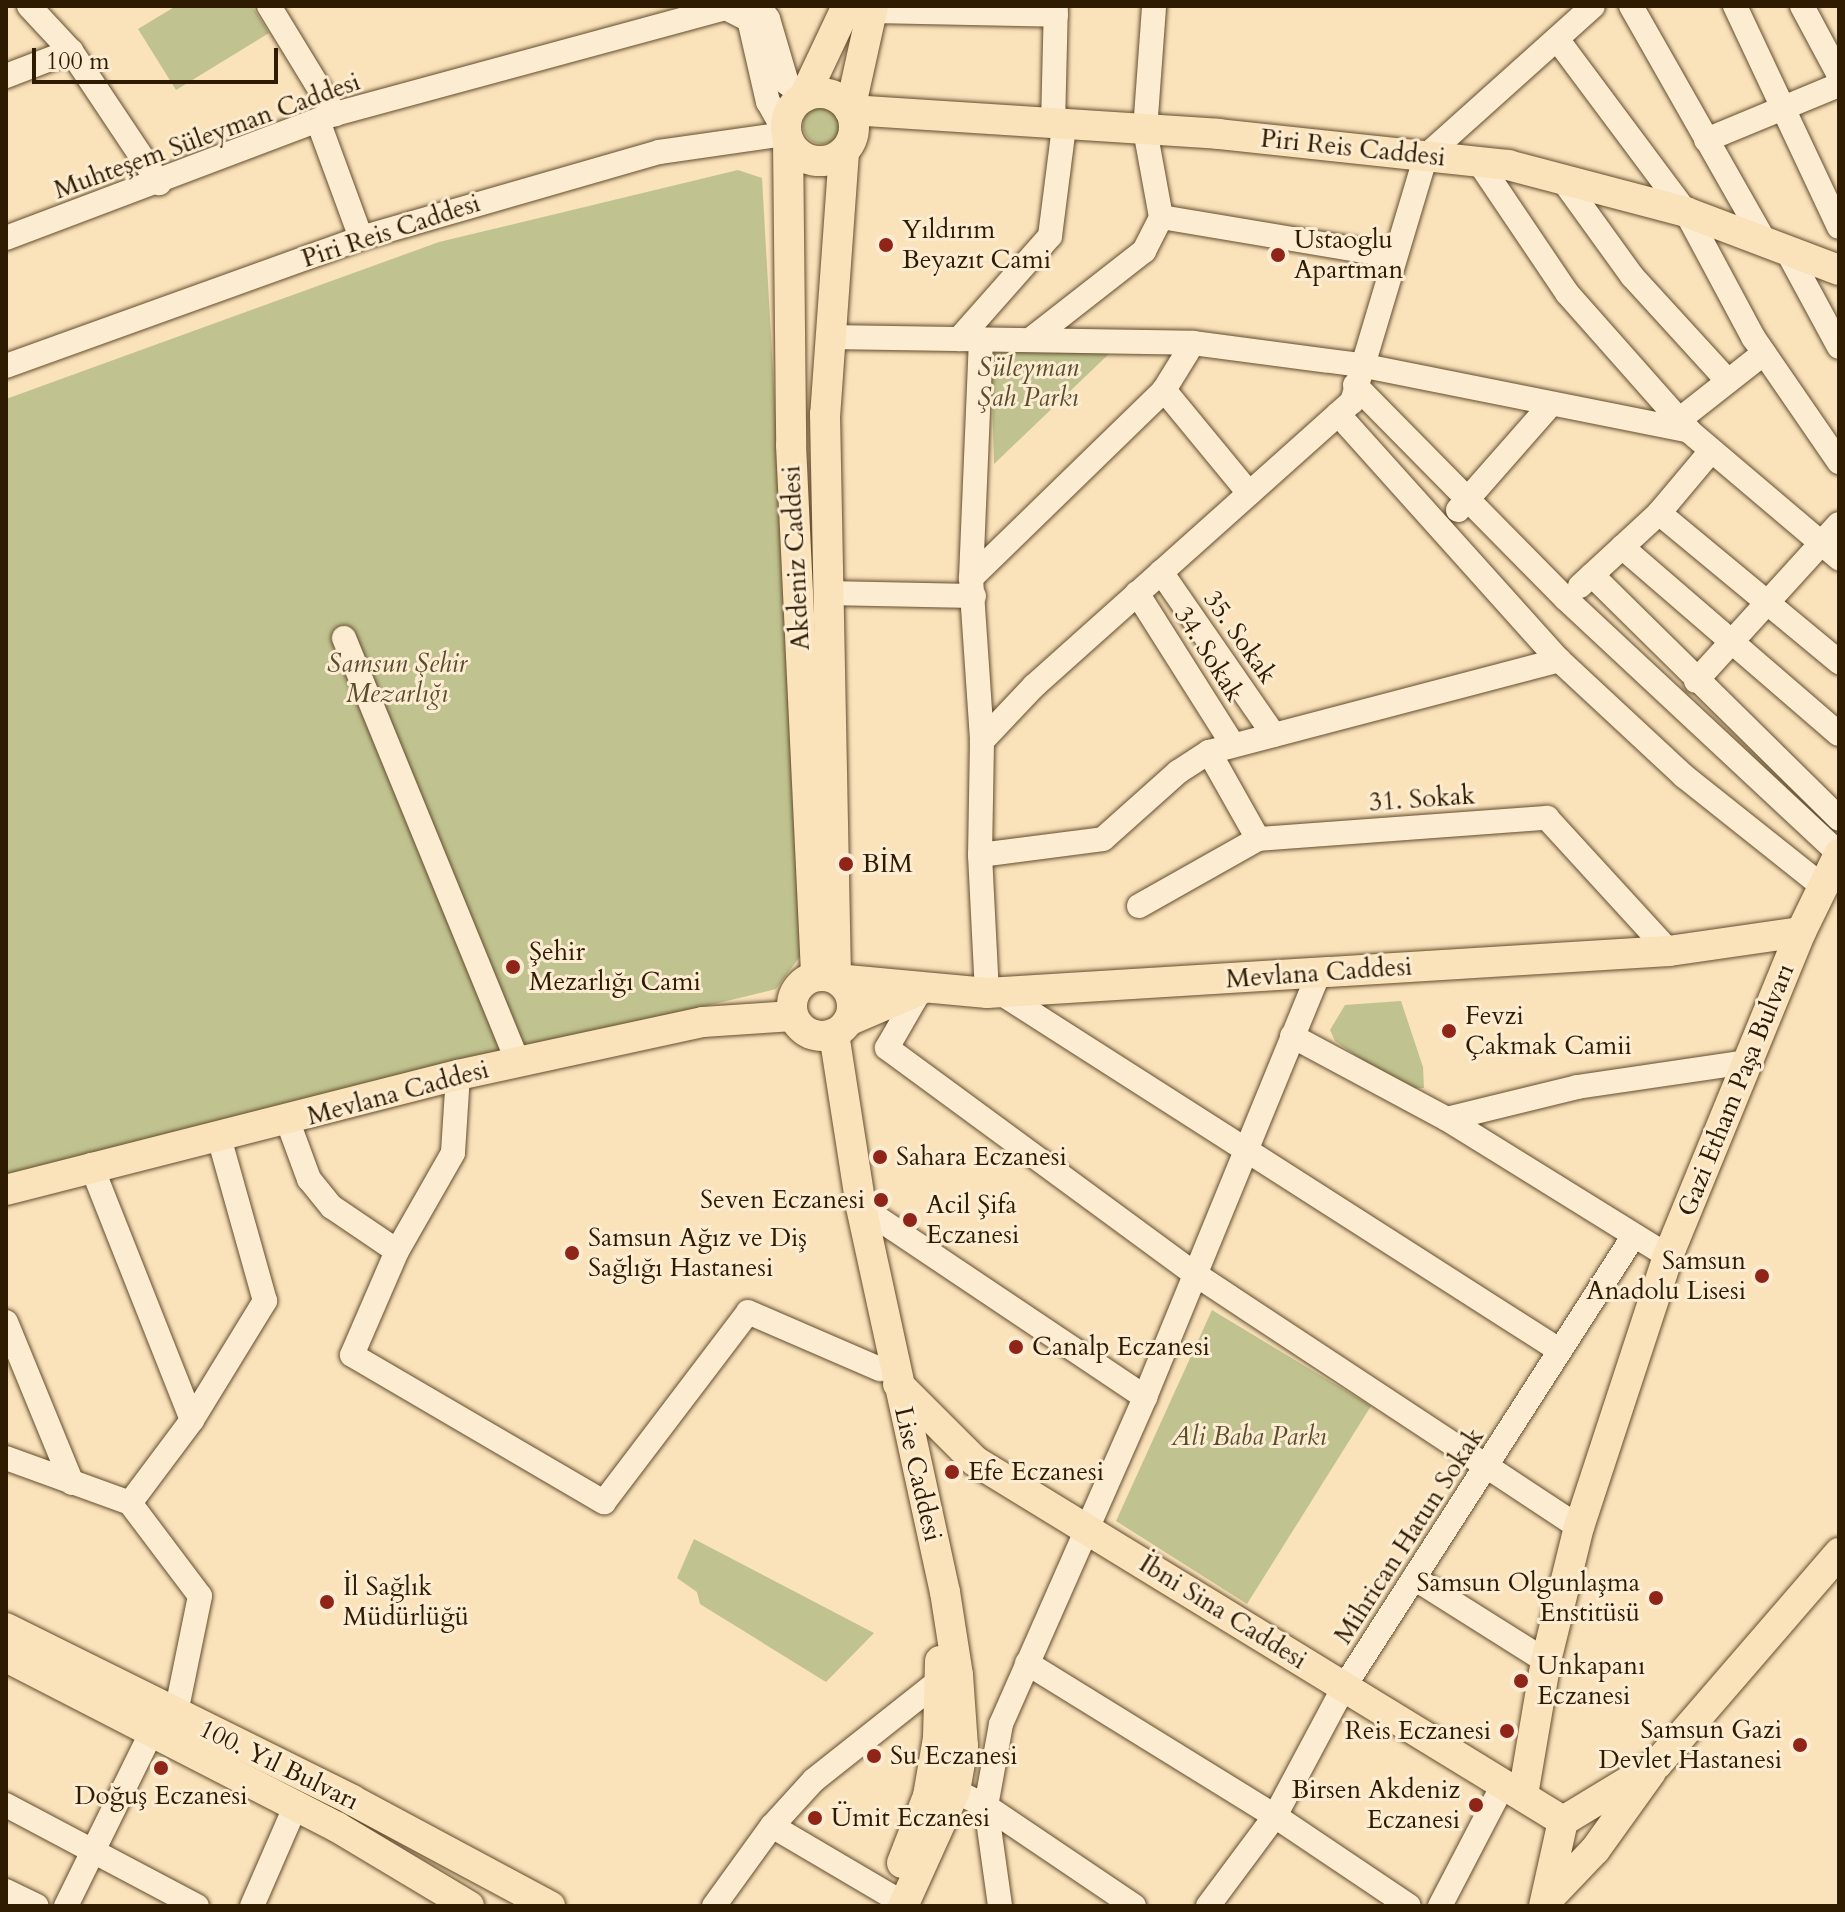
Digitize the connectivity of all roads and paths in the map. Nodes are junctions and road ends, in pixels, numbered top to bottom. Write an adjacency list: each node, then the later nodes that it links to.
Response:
1 (29, 6): 13 (street)
2 (269, 6): 19 (street)
3 (1154, 6): 21 (street)
4 (1593, 6): 12 (street)
5 (1631, 6): 24 (street)
6 (1735, 6): 18 (street)
7 (1802, 6): 14 (street)
8 (864, 8): 9 (street); 17 (main road); 22 (main road, Akdeniz Caddesi)
9 (964, 8): 10 (street)
10 (1056, 10): 20 (street)
11 (752, 11): 17 (street); 19 (street, Muhteşem Süleyman Caddesi); 23 (street)
12 (1557, 39): 25 (street); 29 (street)
13 (71, 51): 15 (street); 28 (street)
14 (1836, 62)
15 (6, 76)
16 (1839, 85): 18 (street)
17 (804, 97): 22 (main road); 23 (main road)
18 (1781, 109): 24 (street); 31 (street)
19 (326, 118): 28 (street, Muhteşem Süleyman Caddesi); 33 (street)
20 (1058, 126): 21 (main road, Piri Reis Caddesi); 22 (main road, Piri Reis Caddesi); 38 (street)
21 (1145, 130): 25 (main road, Piri Reis Caddesi); 30 (street)
22 (849, 133): 23 (main road); 37 (main road, Akdeniz Caddesi)
23 (787, 136): 33 (street, Piri Reis Caddesi); 87 (main road, Akdeniz Caddesi)
24 (1706, 140): 34 (street)
25 (1426, 156): 26 (main road, Piri Reis Caddesi); 35 (street)
26 (1478, 161): 27 (main road, Piri Reis Caddesi); 49 (street)
27 (1562, 179): 29 (main road, Piri Reis Caddesi); 45 (street)
28 (159, 183): 32 (street, Muhteşem Süleyman Caddesi)
29 (1686, 212): 34 (main road, Piri Reis Caddesi); 42 (street)
30 (1161, 217): 35 (street); 39 (street)
31 (1839, 227)
32 (6, 238)
33 (361, 238): 43 (street, Piri Reis Caddesi)
34 (1775, 245): 36 (main road, Piri Reis Caddesi); 41 (street)
35 (1395, 256): 44 (street)
36 (1839, 270)
37 (829, 337): 38 (street); 62 (main road, Akdeniz Caddesi)
38 (970, 339): 39 (street); 61 (street)
39 (1030, 340): 40 (street)
40 (1193, 343): 44 (street); 46 (street)
41 (1839, 347)
42 (1764, 353): 45 (street); 51 (street)
43 (6, 366)
44 (1358, 375): 47 (street); 48 (street); 53 (street)
45 (1728, 381): 49 (street)
46 (1164, 390): 52 (street); 61 (street)
47 (1551, 404): 49 (street); 53 (street)
48 (1338, 414): 52 (street); 56 (street)
49 (1684, 426): 50 (street)
50 (1711, 451): 54 (street); 58 (street)
51 (1839, 462)
52 (1249, 493): 59 (street)
53 (1467, 499): 56 (street); 64 (street)
54 (1659, 513): 57 (street); 65 (street)
55 (1839, 524): 58 (street)
56 (1443, 526): 68 (street)
57 (1622, 547): 60 (street); 67 (street)
58 (1831, 552): 65 (street)
59 (1161, 572): 63 (street); 72 (street, 35. Sokak)
60 (1592, 575): 64 (street); 70 (street)
61 (973, 587): 62 (street); 73 (street)
62 (826, 593): 87 (main road, Akdeniz Caddesi)
63 (1137, 593): 73 (street); 74 (street, 34. Sokak)
64 (1566, 599): 78 (street)
65 (1769, 605): 67 (street); 69 (street)
66 (344, 638): 89 (street)
67 (1729, 640): 70 (street); 71 (street)
68 (1559, 660): 72 (street); 80 (street)
69 (1839, 662)
70 (1696, 681): 76 (street)
71 (1839, 734)
72 (1274, 735): 74 (street)
73 (982, 741): 79 (street)
74 (1233, 745): 75 (street)
75 (1209, 752): 77 (street); 79 (street)
76 (1839, 819)
77 (1258, 839): 81 (street, 31. Sokak); 83 (street, 31. Sokak)
78 (1839, 854): 80 (main road, Gazi Etham Paşa Bulvarı)
79 (980, 855): 86 (street)
80 (1825, 888): 82 (main road, Gazi Etham Paşa Bulvarı)
81 (1139, 906)
82 (1801, 932): 83 (main road, Mevlana Caddesi); 90 (main road, Gazi Etham Paşa Bulvarı)
83 (1669, 951): 84 (main road, Mevlana Caddesi)
84 (1319, 973): 86 (main road, Mevlana Caddesi); 88 (street)
85 (921, 989): 86 (main road, Mevlana Caddesi); 87 (main road, Mevlana Caddesi); 87 (main road, Mevlana Caddesi); 102 (street)
86 (993, 993): 95 (street)
87 (820, 1008): 89 (main road, Mevlana Caddesi); 98 (main road, Lise Caddesi); 105 (main road, Lise Caddesi)
88 (1292, 1036): 92 (street); 95 (street)
89 (518, 1062): 91 (main road, Mevlana Caddesi)
90 (1746, 1062): 92 (street); 101 (main road, Gazi Etham Paşa Bulvarı)
91 (458, 1075): 93 (main road, Mevlana Caddesi); 100 (street)
92 (1447, 1119): 99 (street)
93 (288, 1122): 94 (main road, Mevlana Caddesi); 100 (street)
94 (219, 1137): 96 (main road, Mevlana Caddesi); 107 (street)
95 (1244, 1149): 102 (street); 104 (street)
96 (91, 1165): 97 (main road, Mevlana Caddesi); 107 (street)
97 (6, 1190)
98 (861, 1207): 105 (main road, Lise Caddesi); 106 (street)
99 (1633, 1237): 101 (street); 104 (street, Mihrican Hatun Sokak)
100 (397, 1251): 105 (street)
101 (1668, 1256): 113 (main road, Gazi Etham Paşa Bulvarı)
102 (1192, 1272): 106 (street); 109 (street)
103 (6, 1322): 110 (street)
104 (1559, 1350): 109 (street, Mihrican Hatun Sokak)
105 (889, 1376): 112 (main road, İbni Sina Caddesi); 120 (main road, Lise Caddesi); 123 (main road, Lise Caddesi)
106 (1145, 1397): 112 (street)
107 (192, 1420): 111 (street)
108 (6, 1458): 110 (street)
109 (1489, 1468): 113 (street); 115 (street, Mihrican Hatun Sokak)
110 (72, 1483): 111 (street)
111 (130, 1503): 122 (street)
112 (1085, 1526): 119 (street); 121 (main road, İbni Sina Caddesi)
113 (1579, 1527): 118 (main road, Gazi Etham Paşa Bulvarı)
114 (1839, 1553): 125 (main road)
115 (1414, 1578): 118 (street); 121 (street, Mihrican Hatun Sokak)
116 (6, 1628): 122 (main road, 100. Yıl Bulvarı)
117 (6, 1657): 122 (main road, 100. Yıl Bulvarı)
118 (1546, 1661): 126 (main road, Gazi Etham Paşa Bulvarı)
119 (1027, 1663): 124 (street); 131 (street)
120 (939, 1681): 133 (street); 136 (main road, Lise Caddesi)
121 (1344, 1687): 126 (main road, İbni Sina Caddesi); 131 (street, Mihrican Hatun Sokak)
122 (164, 1722): 130 (main road, 100. Yıl Bulvarı); 134 (street); 143 (main road, 100. Yıl Bulvarı)
123 (963, 1746): 124 (street); 127 (main road, Lise Caddesi)
124 (995, 1764): 129 (street)
125 (1657, 1764): 132 (main road); 137 (main road)
126 (1514, 1789): 132 (main road, İbni Sina Caddesi); 149 (street)
127 (955, 1791): 129 (street); 136 (main road, Lise Caddesi)
128 (6, 1805): 134 (street)
129 (986, 1806): 145 (street); 146 (street)
130 (295, 1807): 141 (street); 142 (main road, 100. Yıl Bulvarı)
131 (1275, 1816): 147 (street, Mihrican Hatun Sokak); 148 (street)
132 (1563, 1821): 137 (main road)
133 (772, 1826): 136 (street); 144 (street)
134 (95, 1848): 139 (street); 140 (street)
135 (6, 1891): 138 (street)
136 (901, 1902)
137 (1545, 1903)
138 (37, 1906)
139 (66, 1906)
140 (197, 1906)
141 (252, 1906)
142 (469, 1906)
143 (550, 1906)
144 (714, 1906)
145 (1000, 1906)
146 (1134, 1906)
147 (1208, 1906)
148 (1409, 1906)
149 (1440, 1906)

